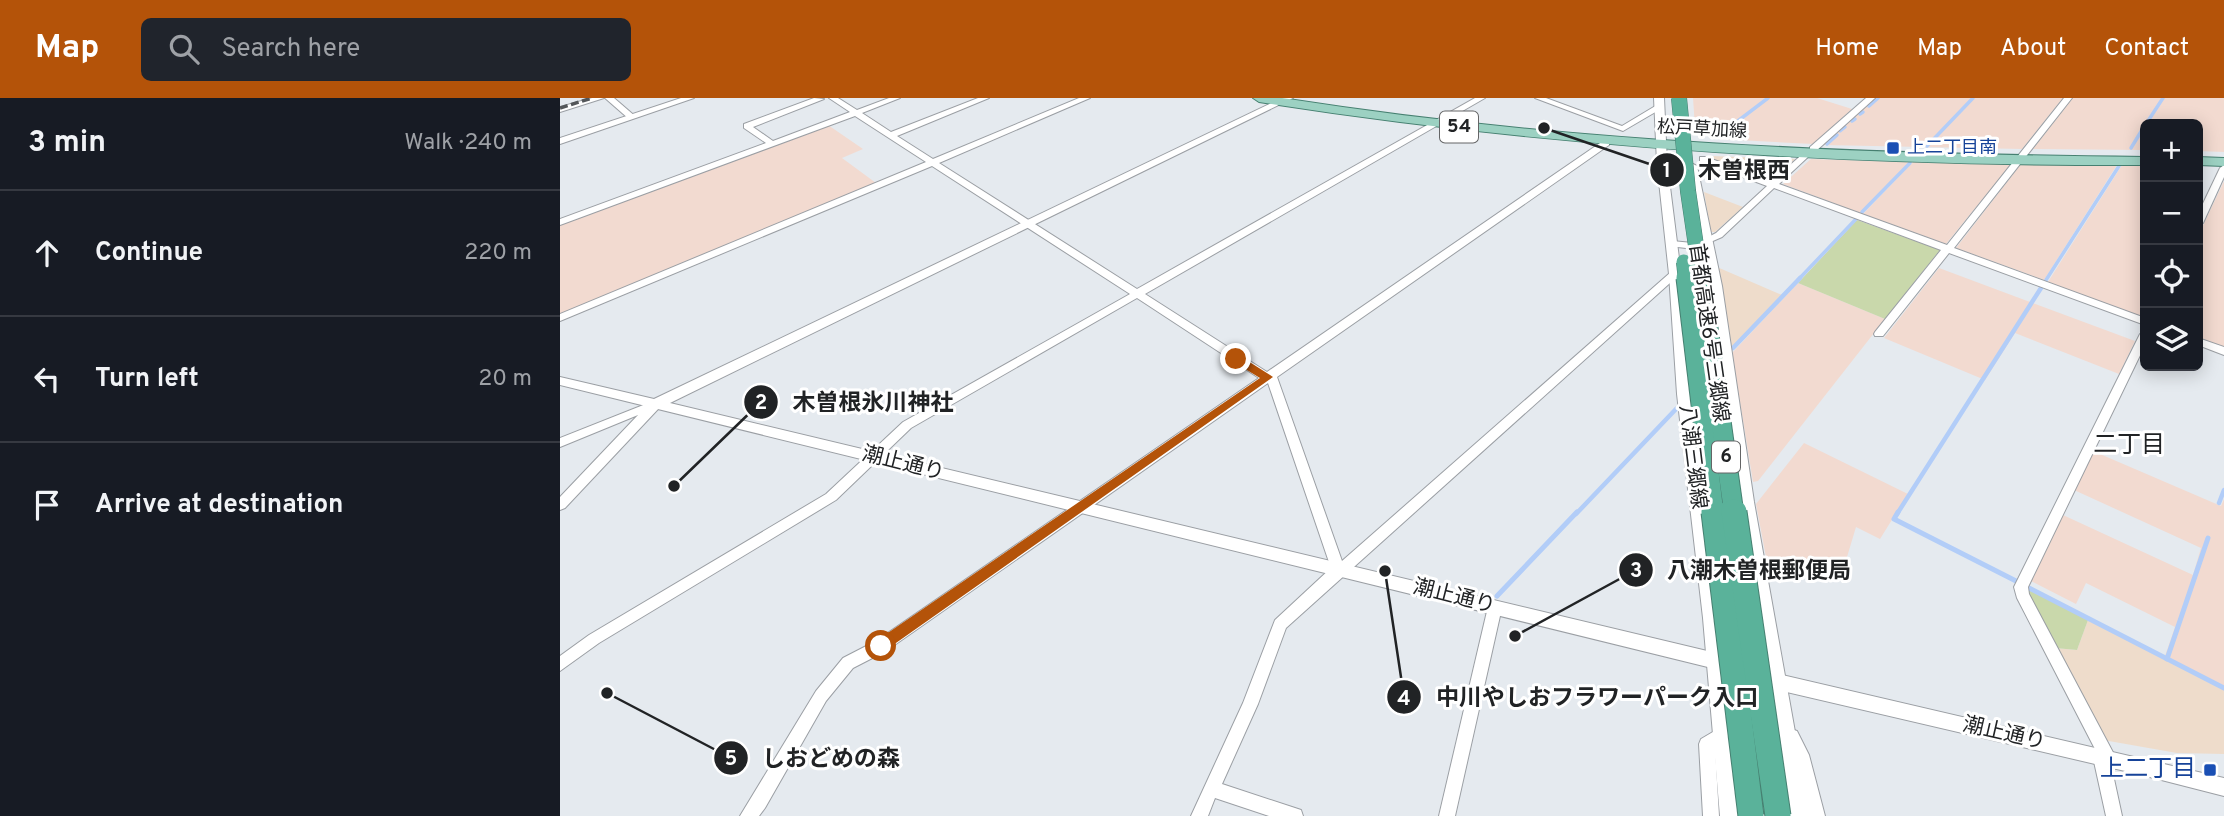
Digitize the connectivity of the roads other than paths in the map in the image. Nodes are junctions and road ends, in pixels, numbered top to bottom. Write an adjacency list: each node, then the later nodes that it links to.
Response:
1 (572, 98): 18 (street)
2 (600, 98): 19 (street)
3 (609, 98): 21 (street)
4 (690, 98): 21 (street)
5 (821, 98): 26 (street)
6 (833, 98): 20 (street)
7 (893, 98): 20 (street)
8 (985, 98): 23 (street)
9 (1086, 98): 34 (street)
10 (1259, 98): 16 (main road, 松戸草加線 / 54)
11 (1481, 98): 22 (street)
12 (1539, 98): 17 (street)
13 (1686, 98): 27 (main road, 八潮三郷線)
14 (1871, 98): 28 (street)
15 (2068, 98): 29 (street)
16 (1288, 99): 22 (main road, 松戸草加線 / 54); 40 (street)
17 (1669, 100): 27 (main road, 八潮三郷線); 27 (main road); 75 (highway, 首都高速6号三郷線 / 6, bridge); 76 (highway, 首都高速6号三郷線 / 6, bridge)
18 (560, 102)
19 (560, 110)
20 (856, 113): 23 (street); 26 (street)
21 (632, 117): 24 (street)
22 (1439, 122): 25 (main road, 松戸草加線 / 54); 27 (main road, 松戸草加線 / 54); 45 (street)
23 (891, 135): 34 (street)
24 (560, 141)
25 (1606, 143): 27 (main road, 松戸草加線 / 54); 52 (street)
26 (772, 144): 39 (street)
27 (1675, 145): 28 (main road, 松戸草加線 / 54); 38 (main road, 八潮三郷線); 38 (main road); 42 (main road, 八潮三郷線)
28 (1810, 152): 29 (main road, 松戸草加線 / 54); 36 (street)
29 (2021, 156): 30 (main road, 松戸草加線 / 54); 43 (street)
30 (2140, 158)
31 (1703, 159): 36 (street)
32 (2203, 159): 33 (main road)
33 (2224, 159)
34 (932, 163): 40 (street); 46 (street)
35 (2224, 167): 37 (street)
36 (1773, 185): 42 (street); 43 (street)
37 (2203, 212)
38 (1669, 216): 41 (main road, 八潮三郷線)
39 (560, 222)
40 (1028, 224): 45 (street); 54 (street)
41 (1672, 244): 42 (street); 44 (main road, 八潮三郷線)
42 (1706, 244): 63 (main road, 八潮三郷線)
43 (1947, 249): 47 (street); 48 (street)
44 (1675, 274): 59 (street); 61 (main road, 八潮三郷線)
45 (1136, 295): 52 (street); 56 (street)
46 (560, 318)
47 (2140, 320)
48 (1879, 334)
49 (2203, 343): 51 (street)
50 (2140, 344): 66 (street)
51 (2224, 351)
52 (1270, 376): 58 (street); 59 (street)
53 (560, 381): 54 (street, 潮止通り)
54 (656, 404): 55 (street); 56 (street, 潮止通り); 57 (street)
55 (560, 443)
56 (872, 457): 58 (street, 潮止通り); 62 (street)
57 (560, 505)
58 (1081, 507): 59 (street, 潮止通り); 69 (street)
59 (1341, 568): 60 (street, 潮止通り); 68 (street)
60 (1495, 607): 61 (street, 潮止通り); 72 (street)
61 (1716, 660): 63 (street, 潮止通り); 65 (main road, 八潮三郷線)
62 (560, 664)
63 (1776, 682): 64 (main road, 八潮三郷線); 66 (street, 潮止通り)
64 (1783, 724): 77 (main road, 八潮三郷線); 78 (street)
65 (1723, 733): 73 (street); 74 (main road, 八潮三郷線)
66 (2105, 757): 67 (street, 潮止通り); 79 (street)
67 (2224, 788)
68 (1211, 789): 70 (street); 71 (street)
69 (748, 816)
70 (1199, 816)
71 (1295, 816)
72 (1447, 816)
73 (1711, 816)
74 (1731, 816)
75 (1751, 816)
76 (1779, 816)
77 (1799, 816)
78 (1817, 816)
79 (2114, 816)

